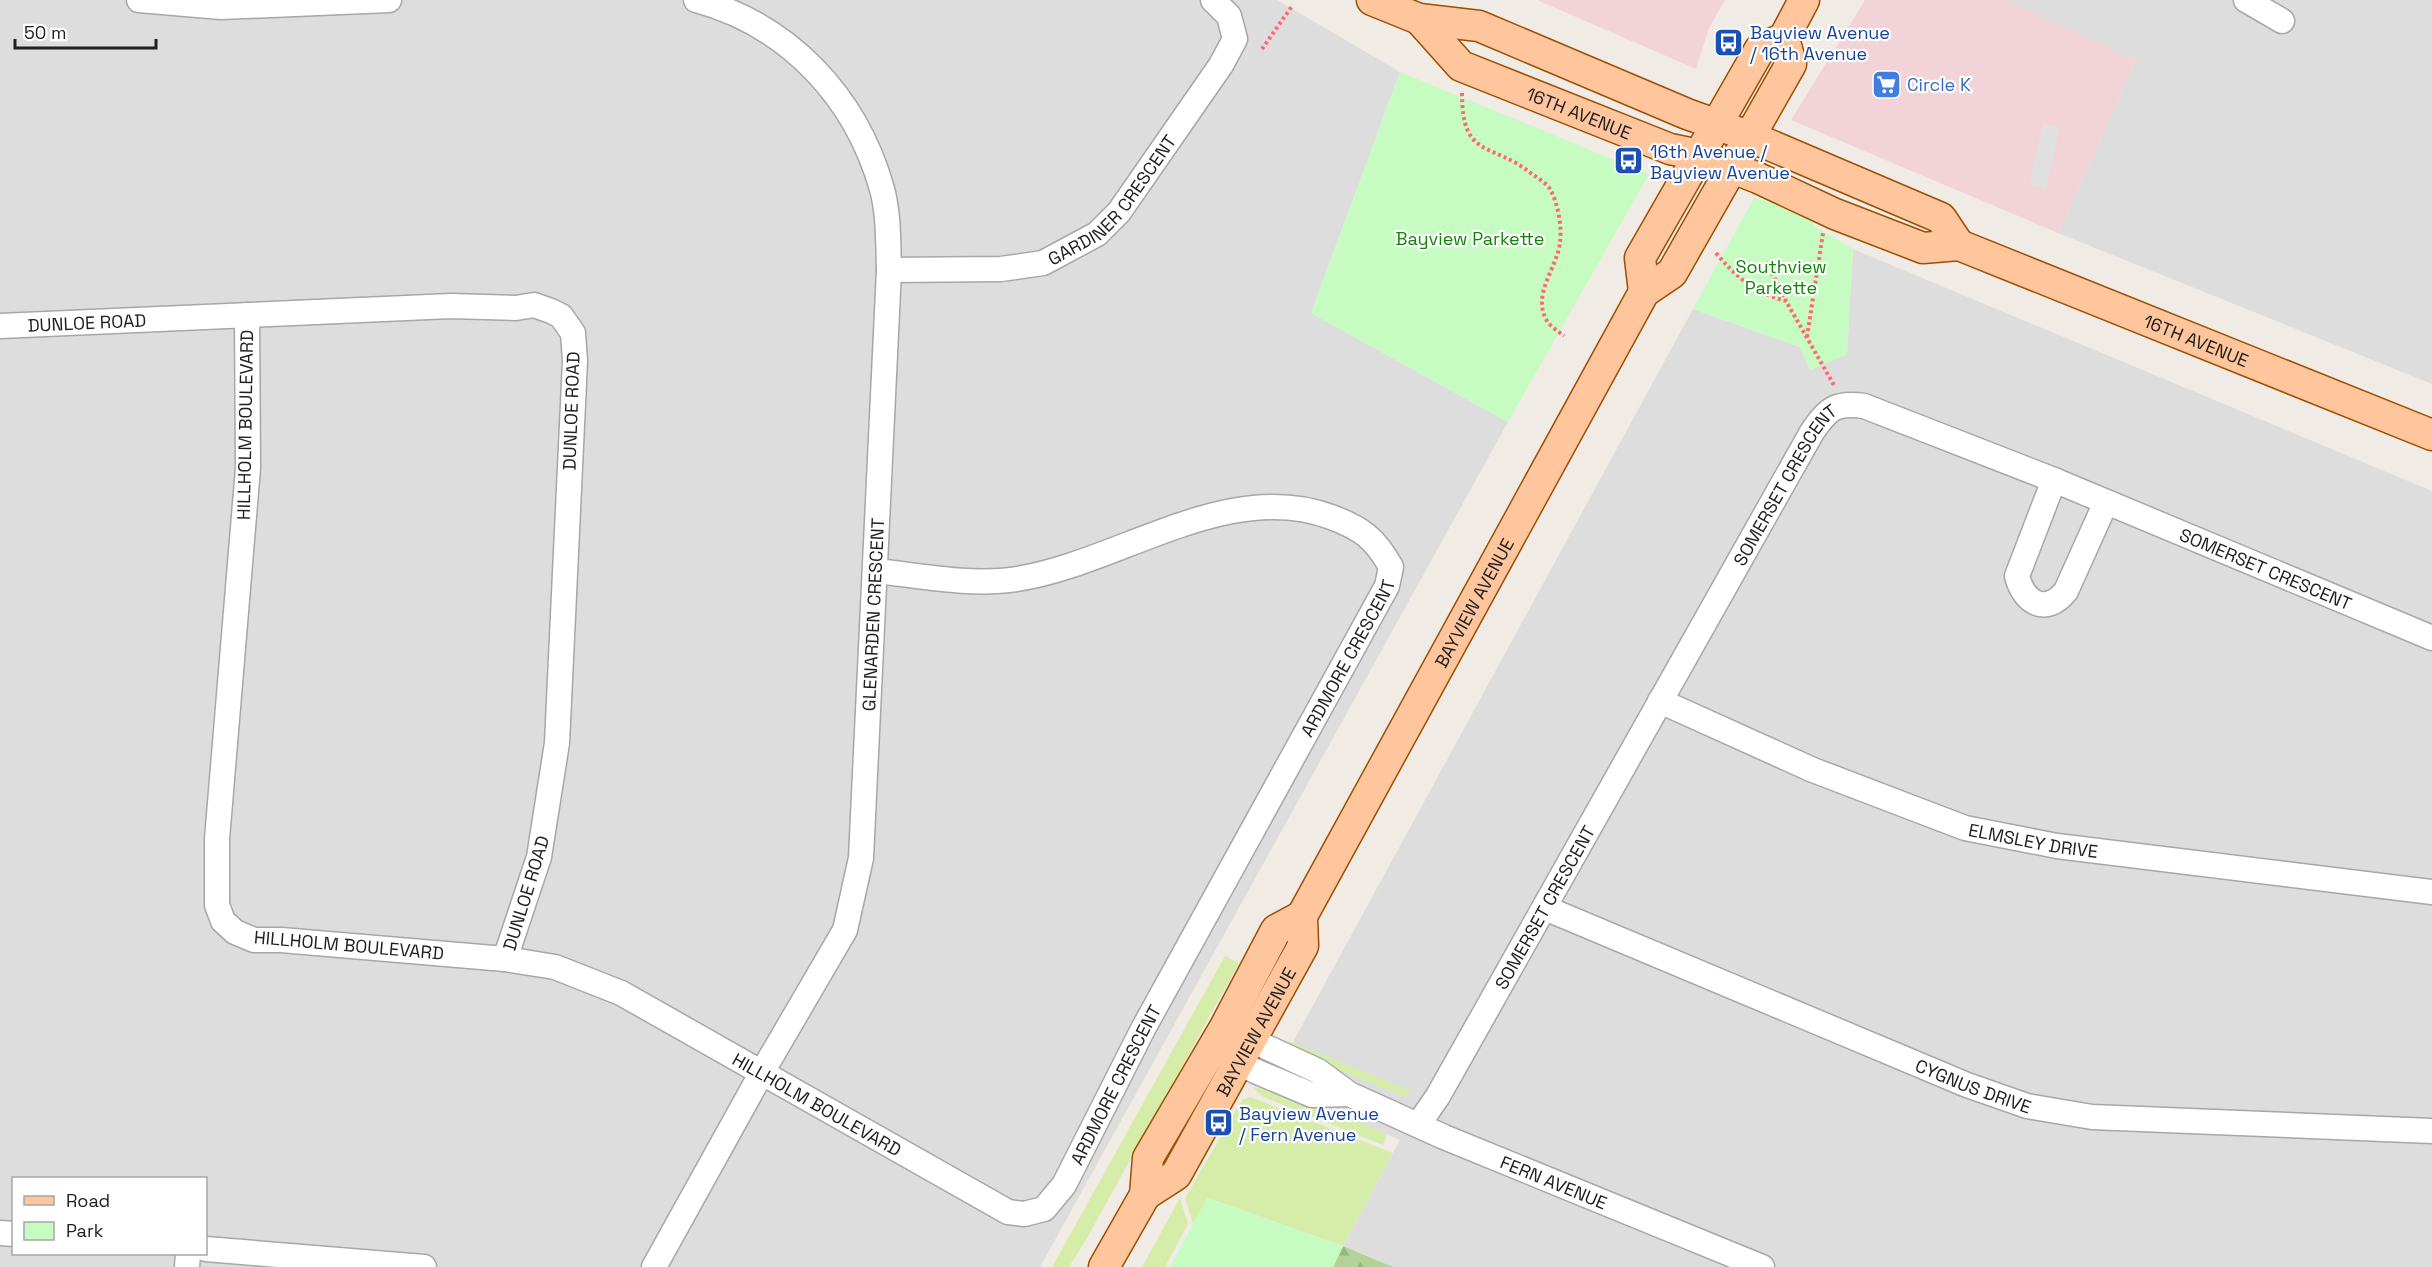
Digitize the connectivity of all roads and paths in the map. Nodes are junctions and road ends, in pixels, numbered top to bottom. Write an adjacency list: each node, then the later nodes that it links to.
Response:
1 (139, 0): 2 (street)
2 (389, 0)
3 (696, 0): 8 (street, GLENARDEN CRESCENT)
4 (1213, 0): 23 (street, GARDINER CRESCENT)
5 (1372, 0): 10 (main road, 16TH AVENUE)
6 (1804, 0): 12 (main road)
7 (2246, 0): 11 (street)
8 (729, 4): 23 (street, GLENARDEN CRESCENT)
9 (1292, 6): 13 (path)
10 (1419, 20): 15 (main road, 16TH AVENUE); 17 (main road, 16TH AVENUE)
11 (2282, 21)
12 (1784, 38): 15 (main road); 16 (main road, BAYVIEW AVENUE)
13 (1262, 49)
14 (1462, 93): 28 (path)
15 (1717, 123): 16 (main road, 16TH AVENUE); 17 (main road)
16 (1750, 137): 18 (main road, BAYVIEW AVENUE); 20 (main road, 16TH AVENUE)
17 (1699, 155): 18 (main road, 16TH AVENUE); 24 (main road)
18 (1733, 168): 20 (main road, 16TH AVENUE); 24 (main road, BAYVIEW AVENUE)
19 (1823, 233): 29 (path)
20 (1959, 245): 31 (main road, 16TH AVENUE)
21 (1716, 253): 25 (path)
22 (1766, 262): 25 (path)
23 (889, 270): 34 (street, GLENARDEN CRESCENT)
24 (1644, 292): 40 (main road, BAYVIEW AVENUE)
25 (1786, 301): 29 (path)
26 (247, 315): 27 (street, DUNLOE ROAD); 39 (street, HILLHOLM BOULEVARD); 39 (street, DUNLOE ROAD)
27 (0, 326)
28 (1564, 336)
29 (1807, 338): 30 (path)
30 (1844, 404): 32 (street, SOMERSET CRESCENT); 36 (street, SOMERSET CRESCENT)
31 (2432, 435)
32 (2054, 480): 33 (street, SOMERSET CRESCENT); 33 (street)
33 (2106, 502): 35 (street, SOMERSET CRESCENT)
34 (877, 571): 41 (street, GLENARDEN CRESCENT); 44 (street, ARDMORE CRESCENT)
35 (2432, 638)
36 (1660, 701): 37 (street, ELMSLEY DRIVE); 38 (street, SOMERSET CRESCENT)
37 (2432, 892)
38 (1545, 908): 42 (street, SOMERSET CRESCENT); 43 (street, CYGNUS DRIVE)
39 (505, 959): 41 (street, HILLHOLM BOULEVARD)
40 (1231, 1044): 42 (street, FERN AVENUE); 48 (main road, BAYVIEW AVENUE)
41 (761, 1074): 44 (street, HILLHOLM BOULEVARD); 47 (street, GLENARDEN CRESCENT)
42 (1418, 1125): 49 (street, FERN AVENUE)
43 (2432, 1131)
44 (1024, 1214)
45 (207, 1249): 46 (street)
46 (424, 1267)
47 (654, 1267)
48 (1104, 1267)
49 (1762, 1267)

